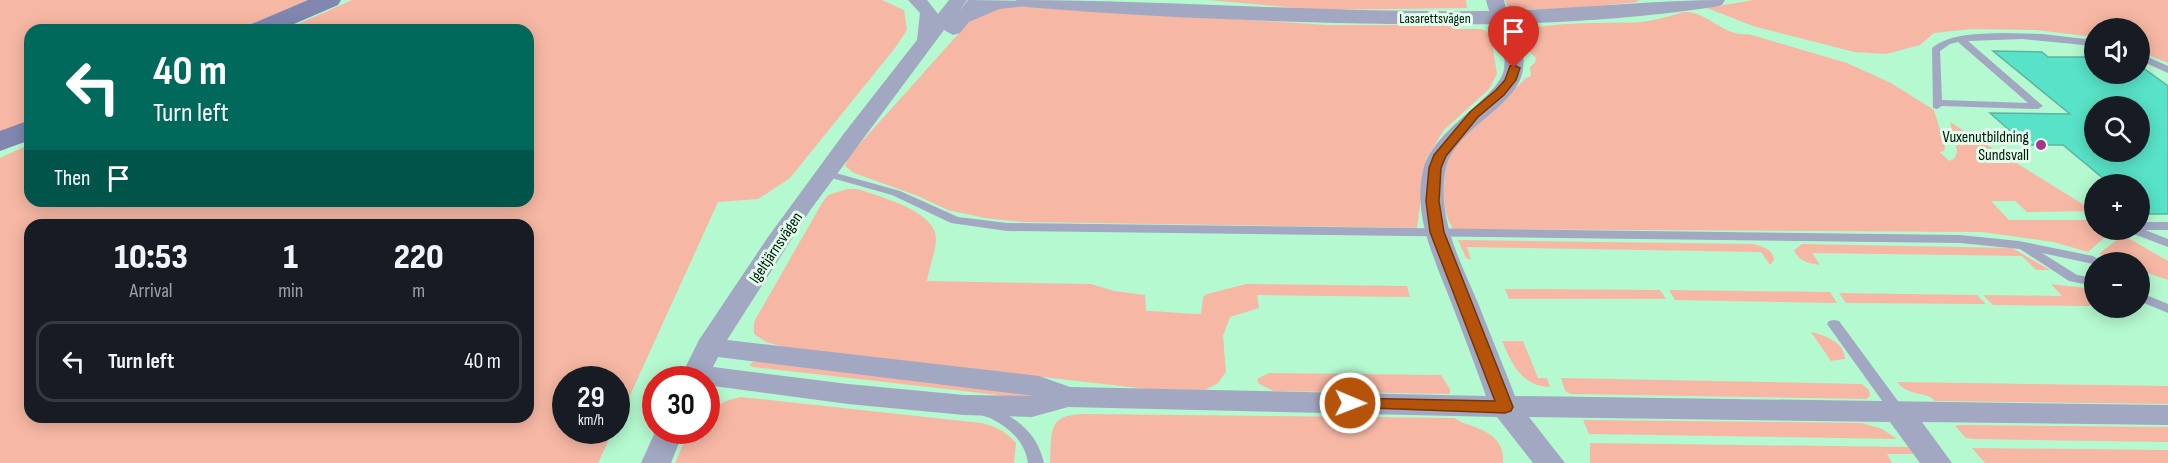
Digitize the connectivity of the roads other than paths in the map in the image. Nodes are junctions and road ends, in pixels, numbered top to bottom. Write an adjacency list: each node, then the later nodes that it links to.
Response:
1 (327, 0): 11 (main road)
2 (917, 0): 13 (street)
3 (978, 0): 8 (street, Igeltjärnsvägen)
4 (1027, 0): 7 (street, Lasarettsvägen)
5 (1146, 0): 10 (street, Lasarettsvägen)
6 (1714, 0): 9 (street, Lasarettsvägen)
7 (1032, 1): 8 (street, Igeltjärnsvägen); 10 (street, Lasarettsvägen)
8 (961, 9): 13 (street, Igeltjärnsvägen); 17 (street, Igeltjärnsvägen)
9 (1497, 9): 10 (street, Lasarettsvägen); 23 (street)
10 (1298, 15)
11 (272, 24)
12 (1960, 39): 12 (lane); 14 (lane)
13 (926, 41): 17 (street, Igeltjärnsvägen)
14 (2084, 42)
15 (2150, 61): 16 (lane)
16 (2168, 70)
17 (866, 119): 20 (street, Igeltjärnsvägen)
18 (24, 132): 19 (main road)
19 (0, 142)
20 (825, 172): 23 (lane); 32 (street, Igeltjärnsvägen)
21 (2150, 226): 22 (lane)
22 (2168, 226)
23 (1437, 232): 26 (lane); 37 (street)
24 (2150, 236): 25 (lane)
25 (2168, 243)
26 (2019, 245): 27 (lane); 28 (lane)
27 (2084, 258)
28 (2084, 280)
29 (2150, 301): 30 (lane)
30 (2168, 309)
31 (1834, 324): 38 (lane)
32 (709, 347): 33 (street, Igeltjärnsvägen); 35 (street)
33 (700, 366)
34 (720, 380): 36 (street)
35 (1068, 397): 36 (street); 37 (street)
36 (964, 405): 42 (lane)
37 (1505, 407): 38 (street); 43 (street)
38 (1898, 412): 39 (street); 44 (street)
39 (2168, 415)
40 (664, 444): 41 (street)
41 (656, 463)
42 (1036, 463)
43 (1550, 463)
44 (1937, 463)

